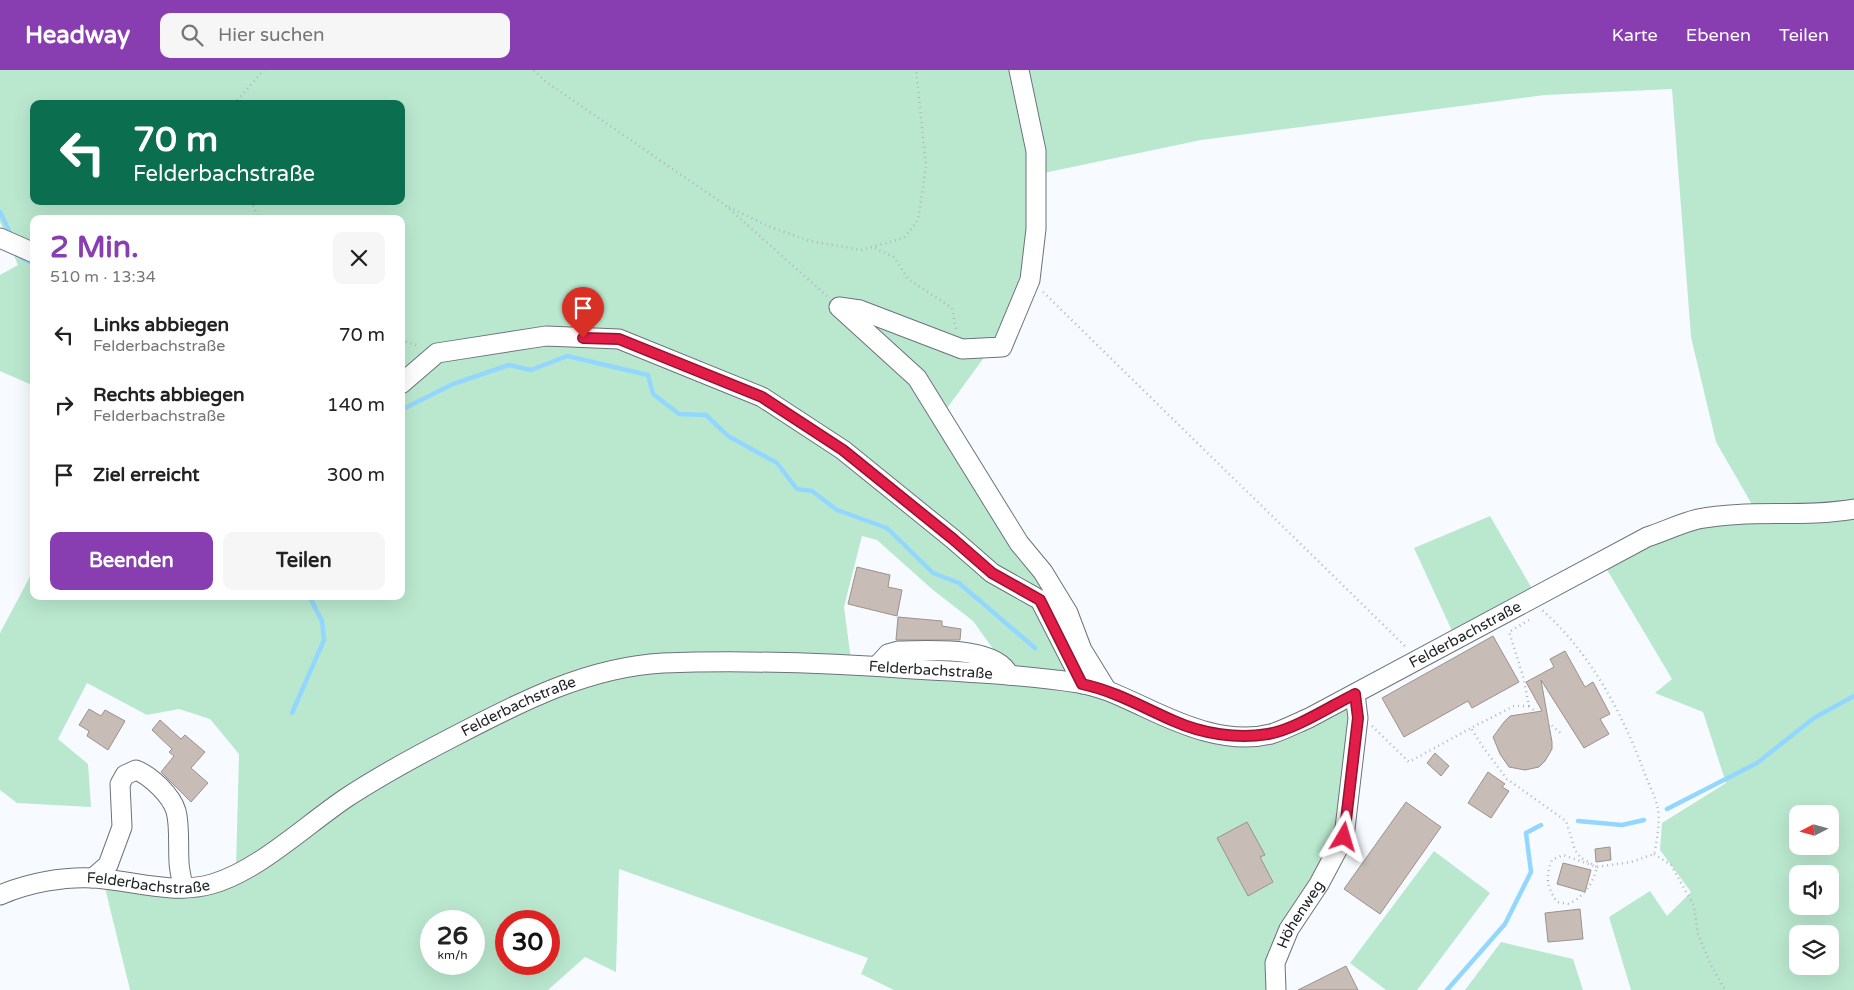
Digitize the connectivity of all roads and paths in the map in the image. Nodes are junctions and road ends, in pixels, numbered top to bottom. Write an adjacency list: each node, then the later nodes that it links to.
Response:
1 (264, 70): 5 (path)
2 (534, 70): 6 (path)
3 (916, 70): 8 (path)
4 (1019, 70): 10 (street)
5 (238, 100)
6 (725, 205): 8 (path); 11 (path)
7 (0, 238): 9 (street)
8 (875, 248): 12 (path)
9 (30, 251)
10 (1030, 280): 11 (street); 16 (path)
11 (839, 307): 18 (street)
12 (956, 332)
13 (405, 381): 17 (street)
14 (1854, 509): 15 (street, Felderbachstraße)
15 (1538, 606): 16 (street, Felderbachstraße); 20 (path); 23 (path)
16 (1419, 659): 19 (street, Felderbachstraße)
17 (1082, 684): 18 (street, Felderbachstraße); 26 (street, Felderbachstraße)
18 (1106, 689): 19 (street, Felderbachstraße)
19 (1356, 702): 21 (path); 28 (street, Höhenweg)
20 (1529, 706): 21 (path); 22 (path)
21 (1471, 728): 24 (path)
22 (1563, 735)
23 (1654, 854): 24 (path); 29 (path)
24 (1597, 867): 24 (path)
25 (94, 878): 26 (street, Felderbachstraße); 26 (street); 27 (street, Felderbachstraße)
26 (183, 888)
27 (0, 895)
28 (1276, 990)
29 (1726, 990)

